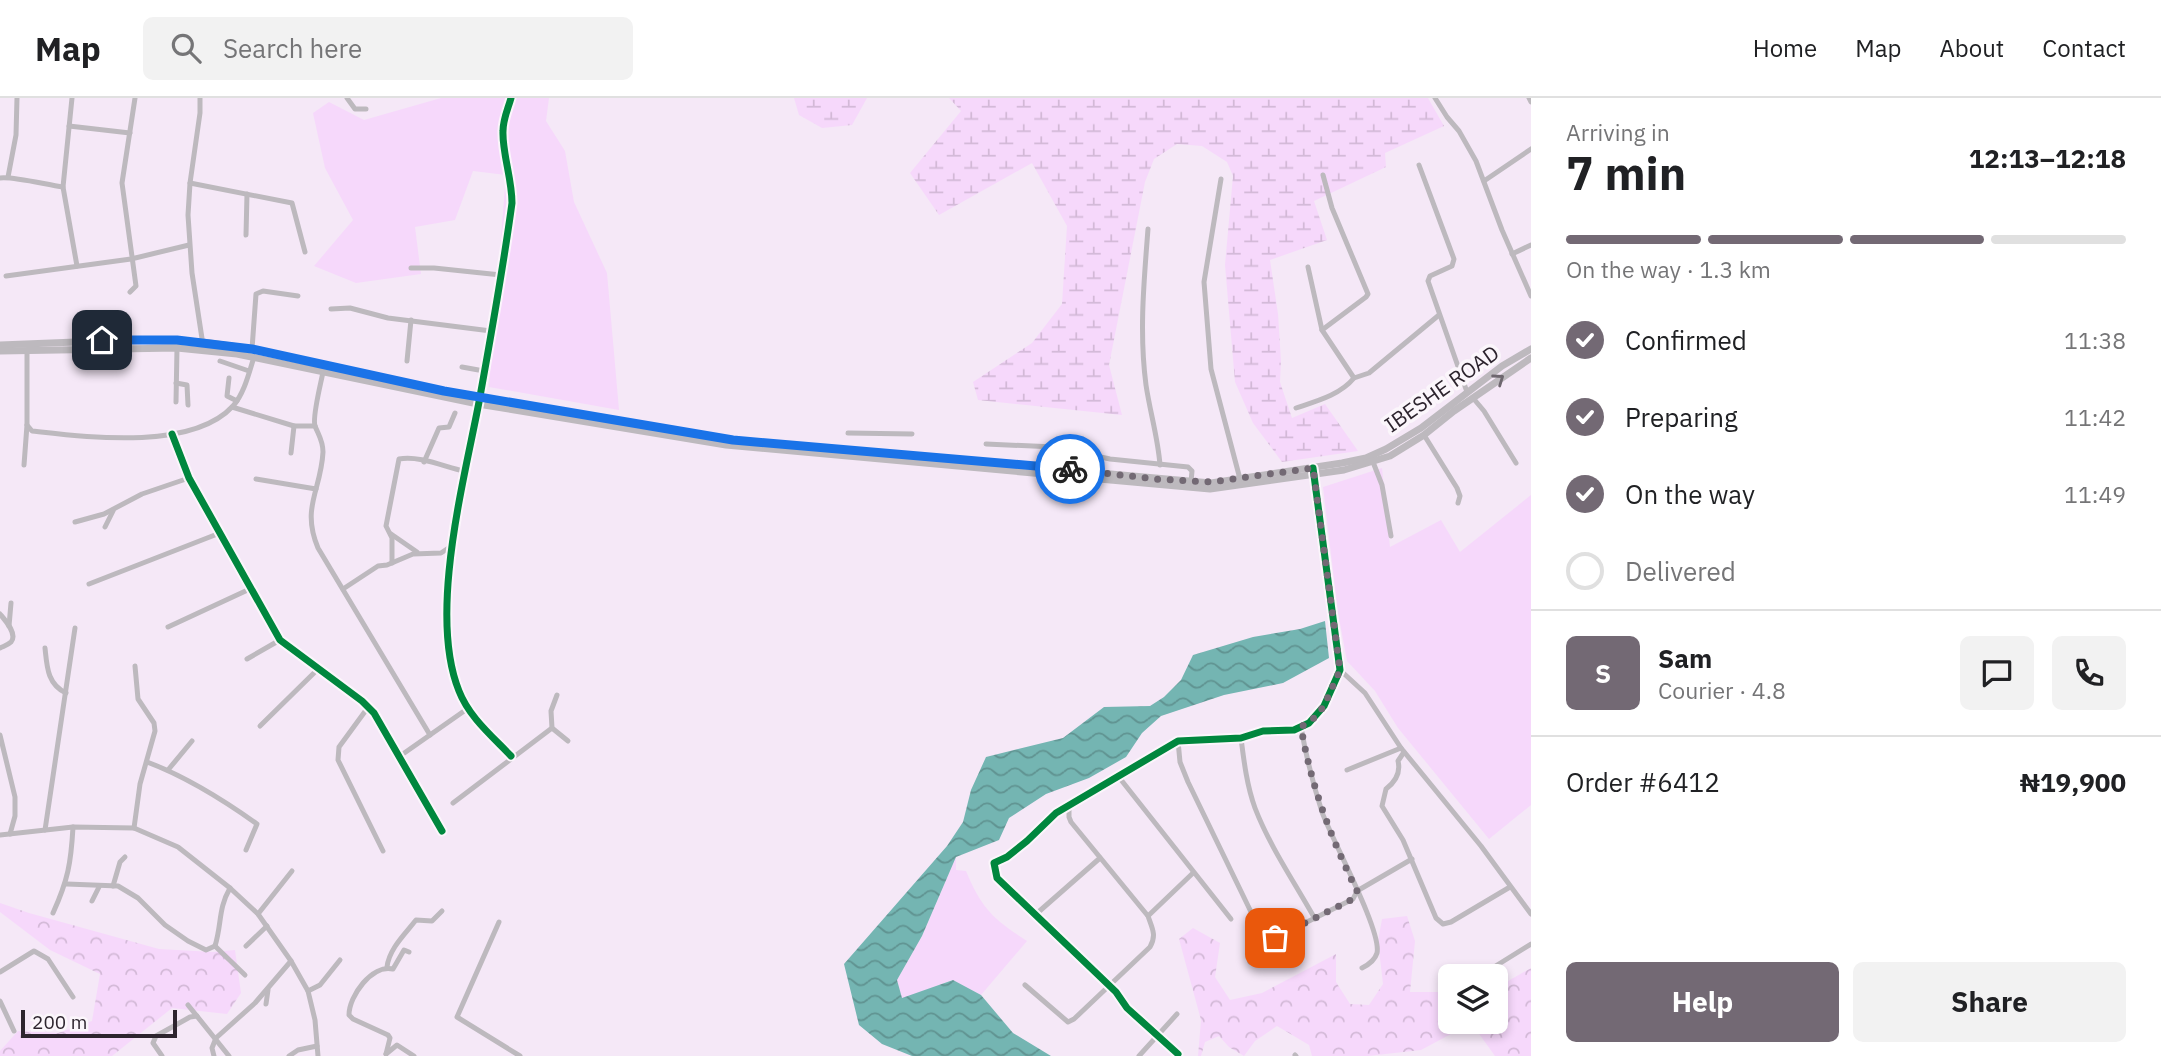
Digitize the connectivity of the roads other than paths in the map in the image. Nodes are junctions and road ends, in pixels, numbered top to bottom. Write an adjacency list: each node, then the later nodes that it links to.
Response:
1 (17, 98): 14 (street)
2 (72, 98): 9 (street)
3 (135, 98): 10 (street)
4 (200, 98): 18 (street)
5 (347, 98): 8 (street)
6 (511, 98): 31 (street)
7 (1435, 98): 17 (street)
8 (366, 109)
9 (69, 126): 10 (street); 19 (street)
10 (130, 132): 27 (street)
11 (1531, 149): 17 (street)
12 (1419, 165): 37 (street)
13 (1323, 175): 39 (street)
14 (8, 177): 15 (street); 19 (street)
15 (0, 178)
16 (1221, 179): 84 (street)
17 (1484, 181): 26 (street)
18 (190, 183): 20 (street); 24 (street)
19 (62, 187): 28 (street)
20 (247, 194): 22 (street); 25 (street)
21 (1148, 229): 79 (street)
22 (246, 235)
23 (1531, 245): 26 (street)
24 (189, 246): 27 (street); 42 (street)
25 (305, 252)
26 (1512, 254): 35 (street)
27 (131, 259): 28 (street); 33 (street)
28 (77, 266): 32 (street)
29 (1308, 267): 39 (street)
30 (411, 268): 31 (street)
31 (501, 275): 40 (street)
32 (6, 276)
33 (130, 292)
34 (298, 296): 47 (street)
35 (1531, 296)
36 (331, 309): 38 (street)
37 (1439, 315): 56 (street); 58 (street)
38 (411, 320): 40 (street); 49 (street)
39 (1322, 330): 56 (street)
40 (491, 331): 53 (street)
41 (0, 345): 42 (main road, IBESHE ROAD)
42 (203, 346): 43 (main road, IBESHE ROAD); 47 (main road, IBESHE ROAD)
43 (177, 348): 44 (main road, IBESHE ROAD); 57 (street)
44 (28, 349): 46 (main road, IBESHE ROAD); 66 (street)
45 (1531, 349): 58 (main road, IBESHE ROAD)
46 (0, 351)
47 (253, 353): 52 (street); 54 (main road, IBESHE ROAD); 59 (main road, IBESHE ROAD)
48 (1531, 358): 58 (main road, IBESHE ROAD, one-way to 48)
49 (407, 361)
50 (220, 362): 52 (street)
51 (462, 367): 53 (street)
52 (249, 371): 60 (street)
53 (484, 371): 59 (street)
54 (323, 372): 59 (main road, IBESHE ROAD); 68 (street)
55 (229, 378): 60 (street)
56 (1354, 378): 64 (street)
57 (176, 383): 61 (street); 62 (street)
58 (1470, 395): 72 (main road, IBESHE ROAD); 77 (street); 81 (main road, IBESHE ROAD)
59 (479, 400): 80 (street); 81 (main road, IBESHE ROAD); 85 (main road, IBESHE ROAD)
60 (237, 401): 63 (street)
61 (176, 402)
62 (188, 405)
63 (232, 407): 67 (street); 70 (street)
64 (1296, 408)
65 (455, 413): 75 (street)
66 (27, 425): 70 (street); 78 (street)
67 (294, 426): 68 (street); 74 (street)
68 (315, 426): 86 (street)
69 (848, 433): 71 (street)
70 (172, 434): 82 (street)
71 (912, 434)
72 (1424, 435): 76 (main road, IBESHE ROAD); 87 (street)
73 (986, 444): 79 (street)
74 (291, 453)
75 (424, 461): 80 (street); 91 (street)
76 (1373, 462): 81 (main road, IBESHE ROAD); 93 (street)
77 (1516, 463)
78 (24, 465)
79 (1160, 465): 85 (street)
80 (464, 471): 94 (street)
81 (1314, 472): 84 (main road, IBESHE ROAD); 111 (street)
82 (189, 478): 88 (street); 92 (street)
83 (256, 479): 86 (street)
84 (1240, 479): 85 (main road, IBESHE ROAD)
85 (1191, 482)
86 (316, 489): 99 (street)
87 (1458, 503)
88 (114, 509): 89 (street); 90 (street)
89 (75, 523)
90 (104, 527)
91 (389, 532): 95 (street); 96 (street)
92 (220, 533): 97 (street); 98 (street)
93 (1391, 536)
94 (453, 545): 95 (street); 115 (street)
95 (419, 553): 96 (street)
96 (393, 563): 99 (street)
97 (89, 584)
98 (252, 588): 103 (street); 105 (street)
99 (343, 589): 120 (street)
100 (11, 603): 102 (street)
101 (0, 614): 102 (street)
102 (9, 625): 106 (street)
103 (168, 627)
104 (75, 628): 112 (street)
105 (280, 640): 108 (street); 110 (street)
106 (0, 648)
107 (45, 648): 112 (street)
108 (247, 659)
109 (135, 666): 128 (street)
110 (318, 669): 114 (street); 116 (street)
111 (1340, 670): 117 (street); 125 (street)
112 (66, 693): 136 (street)
113 (557, 695): 118 (street)
114 (369, 706): 126 (street); 141 (street)
115 (467, 709): 120 (street); 127 (street)
116 (260, 726)
117 (1301, 727): 121 (street); 152 (street)
118 (552, 728): 123 (street); 127 (street)
119 (0, 735): 138 (street)
120 (430, 735): 126 (street)
121 (1241, 738): 124 (street); 161 (street)
122 (192, 741): 130 (street)
123 (568, 741)
124 (1178, 741): 131 (street); 167 (street)
125 (1403, 750): 129 (street); 144 (street); 150 (street)
126 (400, 756): 137 (street)
127 (511, 757): 132 (street)
128 (147, 762): 130 (street); 135 (street)
129 (1347, 769)
130 (167, 770): 140 (street)
131 (1118, 776): 133 (street); 146 (street)
132 (453, 803)
133 (1069, 805): 143 (street); 158 (street)
134 (73, 827): 135 (street); 136 (street); 147 (street)
135 (135, 828): 151 (street)
136 (45, 830): 138 (street)
137 (442, 831)
138 (10, 834): 139 (street)
139 (0, 835)
140 (246, 850)
141 (383, 851)
142 (125, 857): 148 (street)
143 (1100, 858): 158 (street); 159 (street)
144 (1412, 859): 150 (street); 152 (street)
145 (292, 871): 156 (street)
146 (1193, 873): 159 (street); 160 (street)
147 (67, 884): 149 (street); 155 (street)
148 (113, 886): 149 (street); 165 (street)
149 (99, 887): 153 (street)
150 (1510, 887): 157 (street)
151 (230, 888): 156 (street); 165 (street)
152 (1357, 891): 161 (street); 174 (street)
153 (92, 901)
154 (442, 911): 173 (street)
155 (53, 912)
156 (258, 914): 163 (street)
157 (1531, 914)
158 (1035, 915): 178 (street)
159 (1148, 916): 178 (street)
160 (1231, 919)
161 (1315, 919): 167 (street)
162 (499, 922): 199 (street)
163 (267, 926): 166 (street); 170 (street)
164 (1531, 944): 172 (street)
165 (215, 946): 176 (street)
166 (246, 946)
167 (1268, 947): 171 (street)
168 (409, 952): 173 (street)
169 (340, 960): 180 (street)
170 (291, 961): 179 (street); 180 (street)
171 (1250, 962)
172 (1499, 964)
173 (387, 967): 192 (street)
174 (1362, 968)
175 (0, 972): 181 (street)
176 (245, 975)
177 (1025, 985): 178 (street)
178 (1109, 986): 188 (street)
179 (268, 990): 183 (street); 189 (street)
180 (308, 991): 190 (street)
181 (73, 997)
182 (0, 1001): 187 (street)
183 (266, 1004)
184 (188, 1005): 186 (street)
185 (1177, 1014): 188 (street)
186 (197, 1016): 189 (street); 193 (street)
187 (14, 1031)
188 (1158, 1035): 191 (street); 200 (street)
189 (216, 1038): 194 (street); 195 (street)
190 (317, 1046): 196 (street); 197 (street)
191 (1178, 1054)
192 (386, 1055): 198 (street)
193 (162, 1056)
194 (214, 1056)
195 (229, 1056)
196 (289, 1056)
197 (317, 1056)
198 (414, 1056)
199 (519, 1056)
200 (1139, 1056)

